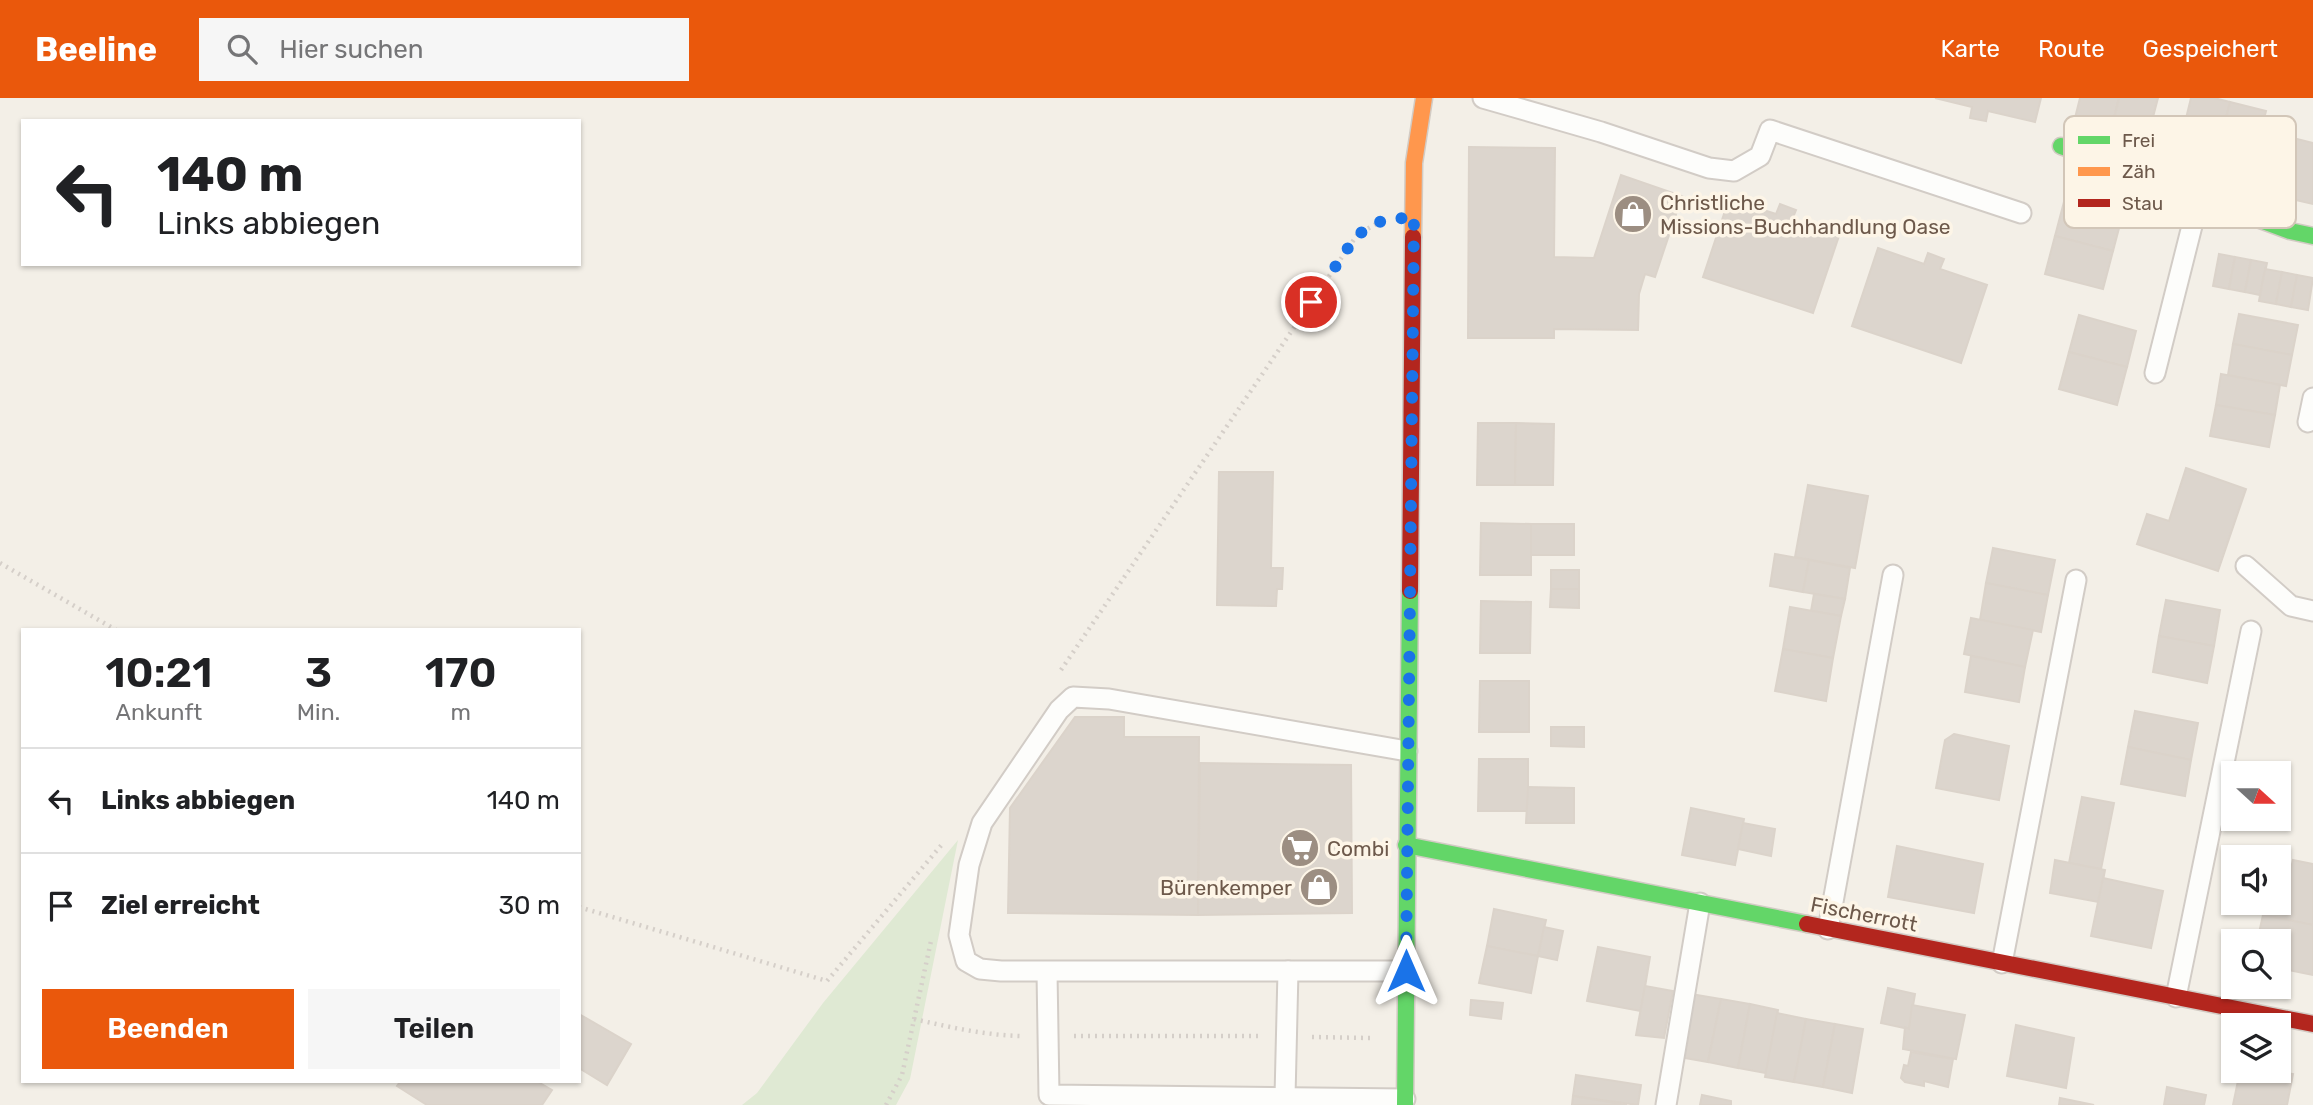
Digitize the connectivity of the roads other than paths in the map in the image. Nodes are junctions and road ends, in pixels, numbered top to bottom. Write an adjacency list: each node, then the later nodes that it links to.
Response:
1 (1424, 98): 17 (street)
2 (1483, 98): 5 (lane)
3 (2061, 146): 4 (street)
4 (2064, 147)
5 (2021, 213)
6 (2191, 228): 9 (lane)
7 (2282, 228): 8 (street)
8 (2313, 236)
9 (2155, 373)
10 (2313, 398): 11 (lane)
11 (2308, 422)
12 (2246, 566): 15 (lane)
13 (1893, 575): 20 (lane)
14 (2076, 580): 21 (lane)
15 (2313, 611)
16 (2251, 631): 25 (lane)
17 (1408, 751): 18 (street); 24 (lane)
18 (1406, 845): 19 (street, Fischerrott); 23 (street)
19 (1700, 903): 20 (street, Fischerrott); 29 (lane)
20 (1828, 929): 21 (street, Fischerrott)
21 (2002, 963): 25 (street, Fischerrott)
22 (1288, 971): 23 (lane); 24 (lane); 27 (lane)
23 (1406, 971): 28 (street)
24 (1048, 972): 27 (lane)
25 (2176, 997): 26 (street, Fischerrott)
26 (2313, 1024)
27 (1285, 1097): 28 (lane)
28 (1405, 1102)
29 (1666, 1105)

